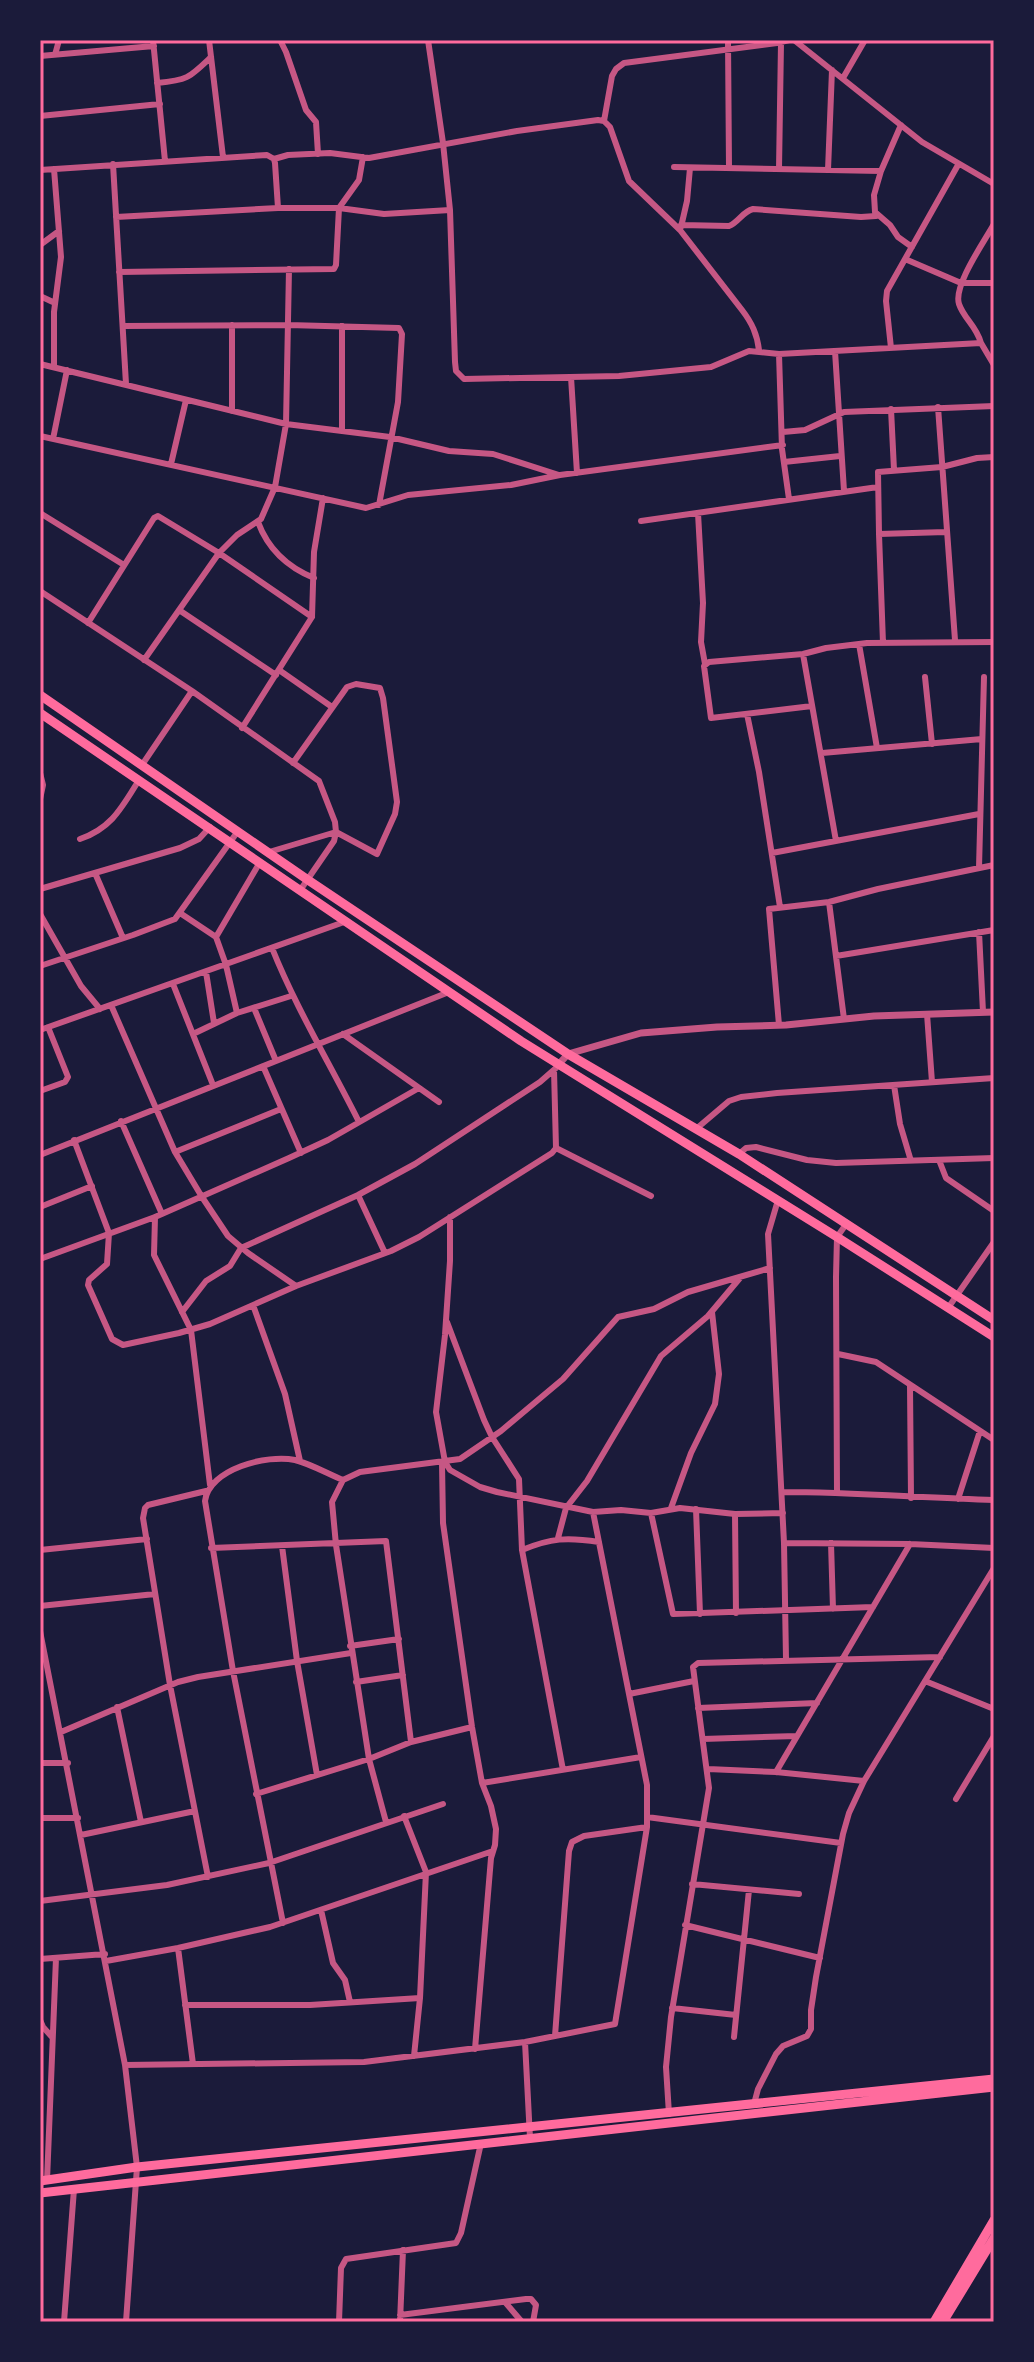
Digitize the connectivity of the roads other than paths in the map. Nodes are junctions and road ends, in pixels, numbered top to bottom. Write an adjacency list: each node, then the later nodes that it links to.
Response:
1 (59, 40): 11 (street)
2 (209, 40): 13 (street)
3 (280, 40): 22 (street)
4 (428, 40): 21 (street)
5 (728, 40): 10 (street)
6 (791, 40): 9 (street); 14 (street)
7 (865, 40): 15 (street)
8 (153, 43): 11 (street); 16 (street)
9 (781, 43): 10 (street); 33 (street)
10 (727, 50): 19 (street); 31 (street)
11 (55, 55): 12 (street)
12 (40, 56)
13 (211, 57): 16 (street); 23 (street)
14 (832, 70): 15 (street); 35 (street)
15 (843, 78): 20 (street)
16 (157, 83): 17 (street)
17 (160, 104): 18 (street); 26 (street)
18 (40, 116)
19 (604, 121): 21 (street); 44 (street)
20 (901, 125): 28 (street); 36 (street)
21 (443, 143): 24 (street); 40 (street)
22 (318, 154): 24 (street); 25 (street)
23 (223, 157): 25 (street); 26 (street)
24 (363, 157): 39 (street)
25 (274, 159): 38 (street)
26 (165, 161): 27 (street)
27 (113, 164): 32 (street); 42 (street)
28 (958, 165): 37 (street); 47 (street)
29 (674, 167): 30 (street)
30 (690, 168): 31 (street); 44 (street)
31 (729, 168): 33 (street)
32 (54, 169): 34 (street); 45 (street)
33 (779, 169): 35 (street)
34 (40, 170)
35 (828, 170): 36 (street)
36 (881, 171): 41 (street)
37 (994, 184)
38 (278, 208): 39 (street); 42 (street)
39 (339, 208): 40 (street); 49 (street)
40 (450, 210): 68 (street)
41 (876, 216): 44 (street); 47 (street)
42 (116, 217): 50 (street)
43 (994, 224): 51 (street)
44 (681, 227): 61 (street)
45 (59, 231): 46 (street); 54 (street)
46 (40, 245)
47 (912, 247): 48 (street)
48 (905, 259): 51 (street); 60 (street)
49 (289, 269): 50 (street); 56 (street)
50 (119, 272): 57 (street)
51 (961, 283): 52 (street); 59 (street)
52 (994, 283)
53 (40, 296): 54 (street)
54 (55, 303): 66 (street)
55 (232, 325): 56 (street); 57 (street); 74 (street)
56 (288, 325): 58 (street); 76 (street)
57 (123, 326): 69 (street)
58 (342, 326): 77 (street); 80 (street)
59 (981, 343): 60 (street); 65 (street)
60 (891, 348): 62 (street)
61 (759, 350): 63 (street); 68 (street)
62 (835, 351): 63 (street); 75 (street)
63 (779, 354): 78 (street)
64 (40, 364): 66 (street)
65 (994, 365)
66 (54, 367): 67 (street)
67 (67, 370): 69 (street); 81 (street)
68 (571, 377): 89 (street)
69 (126, 384): 70 (street)
70 (186, 400): 74 (street); 86 (street)
71 (994, 406): 72 (street)
72 (938, 407): 73 (street); 87 (street)
73 (891, 409): 75 (street); 88 (street)
74 (232, 411): 76 (street)
75 (837, 413): 78 (street); 83 (street)
76 (286, 424): 77 (street); 91 (street)
77 (342, 431): 80 (street)
78 (783, 432): 82 (street)
79 (40, 436): 81 (street)
80 (390, 437): 90 (street); 96 (street)
81 (53, 439): 86 (street)
82 (783, 445): 85 (street); 89 (street)
83 (840, 456): 85 (street); 93 (street)
84 (994, 457): 87 (street)
85 (784, 462): 95 (street)
86 (171, 464): 91 (street)
87 (942, 467): 88 (street); 101 (street)
88 (894, 470): 92 (street)
89 (577, 473): 90 (street)
90 (560, 475): 96 (street)
91 (275, 487): 94 (street); 100 (street)
92 (878, 487): 93 (street); 102 (street)
93 (844, 491): 95 (street)
94 (323, 498): 96 (street); 105 (street)
95 (789, 499): 98 (street)
96 (379, 505)
97 (40, 513): 104 (street)
98 (698, 513): 99 (street); 116 (street)
99 (641, 521)
100 (258, 522): 103 (street); 105 (street)
101 (946, 532): 102 (street); 110 (street)
102 (879, 534): 112 (street)
103 (219, 553): 104 (street); 107 (street); 108 (street)
104 (124, 565): 109 (street)
105 (314, 578): 108 (street)
106 (40, 591): 109 (street)
107 (179, 610): 115 (street); 117 (street)
108 (312, 617): 117 (street)
109 (88, 623): 115 (street)
110 (955, 640): 111 (street); 112 (street)
111 (994, 642)
112 (883, 643): 113 (street)
113 (859, 644): 114 (street); 129 (street)
114 (803, 654): 116 (street); 122 (street)
115 (144, 660): 120 (street)
116 (705, 664): 125 (street)
117 (278, 672): 123 (street); 126 (street)
118 (925, 677): 128 (street)
119 (984, 677): 127 (street)
120 (192, 691): 126 (street); 132 (street)
121 (40, 695): 132 (main road)
122 (812, 706): 125 (street); 130 (street)
123 (332, 707): 131 (street); 139 (street)
124 (40, 713): 134 (main road)
125 (747, 714): 144 (street)
126 (242, 728): 131 (street)
127 (982, 739): 128 (street); 136 (street)
128 (932, 744): 129 (street)
129 (877, 748): 130 (street)
130 (822, 753): 141 (street)
131 (293, 763): 139 (street)
132 (142, 765): 138 (main road)
133 (40, 773): 135 (street)
134 (139, 780): 137 (main road); 140 (street)
135 (40, 799)
136 (979, 814): 141 (street); 147 (street)
137 (210, 827): 142 (main road); 148 (street)
138 (238, 831): 142 (street); 143 (main road)
139 (336, 832): 143 (street); 149 (street)
140 (80, 839)
141 (836, 841): 144 (street)
142 (230, 842): 145 (main road); 154 (street)
143 (268, 852): 149 (main road)
144 (772, 853): 153 (street)
145 (260, 862): 151 (main road); 159 (street)
146 (994, 865): 147 (street)
147 (979, 868): 152 (street)
148 (95, 873): 150 (street); 160 (street)
149 (308, 880): 151 (street); 185 (main road)
150 (40, 889)
151 (301, 889): 156 (main road)
152 (829, 902): 153 (street); 162 (street)
153 (780, 907): 179 (street)
154 (180, 913): 159 (street); 160 (street)
155 (40, 914): 163 (street)
156 (347, 921): 161 (street); 168 (main road)
157 (994, 930): 158 (street)
158 (979, 932): 162 (street); 173 (street)
159 (216, 937): 164 (street)
160 (123, 938): 163 (street)
161 (272, 948): 164 (street); 169 (street)
162 (836, 956): 177 (street)
163 (63, 957): 165 (street); 172 (street)
164 (226, 965): 166 (street); 175 (street)
165 (40, 966)
166 (206, 972): 167 (street); 178 (street)
167 (173, 984): 170 (street); 182 (street)
168 (449, 992): 183 (street); 188 (main road)
169 (291, 996): 171 (street); 184 (street)
170 (111, 1005): 172 (street); 196 (street)
171 (254, 1008): 175 (street); 186 (street)
172 (100, 1009): 180 (street)
173 (983, 1012): 174 (street); 176 (street)
174 (994, 1012)
175 (237, 1013): 178 (street)
176 (927, 1014): 177 (street); 190 (street)
177 (844, 1019): 179 (street)
178 (214, 1023): 182 (street)
179 (779, 1025): 185 (street)
180 (48, 1027): 181 (street); 194 (street)
181 (40, 1030)
182 (193, 1034): 191 (street)
183 (343, 1034): 184 (street); 193 (street)
184 (320, 1044): 186 (street); 199 (street)
185 (568, 1054): 188 (street); 200 (main road)
186 (276, 1061): 187 (street)
187 (263, 1066): 191 (street); 197 (street)
188 (557, 1067): 202 (street); 211 (street); 214 (main road)
189 (994, 1078): 190 (street)
190 (932, 1082): 192 (street)
191 (213, 1085): 196 (street)
192 (894, 1085): 200 (street); 209 (street)
193 (419, 1088): 195 (street); 199 (street)
194 (40, 1091)
195 (439, 1102)
196 (156, 1107): 198 (street); 203 (street)
197 (281, 1109): 203 (street); 204 (street)
198 (121, 1121): 201 (street); 217 (street)
199 (359, 1122): 204 (street)
200 (696, 1129): 205 (main road)
201 (74, 1140): 206 (street); 210 (street)
202 (556, 1148): 212 (street); 218 (street)
203 (175, 1152): 213 (street)
204 (301, 1153): 213 (street)
205 (739, 1154): 209 (street); 219 (main road)
206 (40, 1155)
207 (994, 1158): 208 (street)
208 (939, 1160): 209 (street); 216 (street)
209 (911, 1161)
210 (92, 1186): 215 (street); 220 (street)
211 (358, 1195): 223 (street); 224 (street)
212 (651, 1196)
213 (202, 1197): 217 (street); 223 (street)
214 (778, 1200): 221 (main road); 226 (street)
215 (40, 1207)
216 (994, 1211)
217 (158, 1216): 220 (street); 232 (street)
218 (450, 1217): 224 (street); 234 (street)
219 (847, 1223): 221 (street); 229 (main road)
220 (109, 1233): 225 (street); 236 (street)
221 (837, 1237): 231 (main road); 238 (street)
222 (994, 1242): 229 (street)
223 (241, 1248): 228 (street); 232 (street)
224 (385, 1253): 228 (street)
225 (40, 1259)
226 (770, 1268): 227 (street); 247 (street)
227 (740, 1278): 233 (street); 241 (street)
228 (296, 1286): 230 (street)
229 (957, 1295): 231 (street); 235 (main road)
230 (253, 1305): 236 (street); 243 (street)
231 (948, 1308): 237 (main road)
232 (182, 1312): 236 (street)
233 (712, 1312): 253 (street); 254 (street)
234 (446, 1319): 241 (street); 244 (street)
235 (994, 1320)
236 (191, 1330): 246 (street)
237 (994, 1337)
238 (838, 1354): 239 (street); 248 (street)
239 (910, 1385): 240 (street); 250 (street)
240 (980, 1431): 242 (street); 251 (street)
241 (492, 1437): 244 (street); 249 (street)
242 (994, 1440)
243 (300, 1461): 245 (street); 246 (street)
244 (443, 1463): 245 (street); 249 (street); 299 (street)
245 (343, 1480): 266 (street)
246 (208, 1488): 261 (street); 268 (street)
247 (782, 1492): 248 (street); 258 (street)
248 (837, 1492): 250 (street)
249 (520, 1498): 253 (street); 271 (street)
250 (911, 1498): 251 (street)
251 (958, 1499): 252 (street)
252 (994, 1500)
253 (566, 1508): 256 (street); 260 (street)
254 (671, 1508): 255 (street); 257 (street)
255 (696, 1509): 259 (street); 279 (street)
256 (593, 1512): 257 (street); 262 (street)
257 (651, 1513): 279 (street)
258 (783, 1513): 259 (street); 263 (street)
259 (735, 1514): 278 (street)
260 (558, 1538): 262 (street); 271 (street)
261 (147, 1539): 270 (street); 273 (street)
262 (599, 1542): 294 (street)
263 (784, 1543): 264 (street); 277 (street)
264 (831, 1543): 265 (street); 276 (street)
265 (910, 1544): 269 (street); 275 (street)
266 (336, 1545): 267 (street); 281 (street); 283 (street)
267 (282, 1546): 268 (street); 287 (street)
268 (211, 1548): 288 (street)
269 (994, 1548)
270 (40, 1550)
271 (522, 1550): 310 (street)
272 (994, 1568): 284 (street)
273 (155, 1594): 274 (street); 293 (street)
274 (40, 1606)
275 (873, 1607): 276 (street); 286 (street)
276 (833, 1609): 277 (street)
277 (785, 1610): 278 (street); 285 (street)
278 (736, 1613): 279 (street)
279 (700, 1614)
280 (40, 1631): 282 (street)
281 (399, 1639): 283 (street); 289 (street)
282 (41, 1640): 300 (street)
283 (350, 1650): 287 (street); 292 (street)
284 (940, 1657): 286 (street); 291 (street)
285 (786, 1659): 286 (street); 290 (street)
286 (843, 1659): 295 (street)
287 (297, 1661): 288 (street); 312 (street)
288 (233, 1671): 293 (street); 315 (street)
289 (403, 1675): 292 (street); 304 (street)
290 (694, 1681): 294 (street); 297 (street)
291 (925, 1681): 298 (street); 313 (street)
292 (356, 1682): 306 (street)
293 (170, 1685): 296 (street); 318 (street)
294 (629, 1694): 305 (street)
295 (817, 1703): 297 (street); 301 (street)
296 (117, 1707): 300 (street); 323 (street)
297 (698, 1708): 303 (street)
298 (994, 1709)
299 (472, 1727): 304 (street); 314 (street)
300 (61, 1732): 308 (street)
301 (797, 1736): 303 (street); 311 (street)
302 (994, 1736): 316 (street)
303 (703, 1739): 309 (street)
304 (411, 1742): 306 (street)
305 (641, 1757): 310 (street); 320 (street)
306 (369, 1759): 312 (street); 324 (street)
307 (40, 1763): 308 (street)
308 (68, 1763): 322 (street)
309 (708, 1769): 311 (street); 325 (street)
310 (563, 1770): 314 (street)
311 (776, 1772): 313 (street)
312 (317, 1775): 315 (street)
313 (864, 1781): 328 (street)
314 (482, 1783): 329 (street)
315 (256, 1794): 330 (street)
316 (956, 1799)
317 (443, 1804): 319 (street)
318 (195, 1811): 323 (street); 332 (street)
319 (404, 1816): 324 (street); 331 (street)
320 (647, 1817): 325 (street); 326 (street)
321 (40, 1818): 322 (street)
322 (78, 1818): 327 (street)
323 (141, 1822): 327 (street)
324 (386, 1822): 330 (street)
325 (701, 1825): 328 (street); 333 (street)
326 (647, 1827): 353 (street); 353 (street)
327 (81, 1835): 336 (street)
328 (841, 1843): 345 (street)
329 (493, 1851): 331 (street); 357 (street)
330 (269, 1863): 332 (street); 339 (street)
331 (426, 1872): 338 (street); 347 (street)
332 (208, 1877): 336 (street)
333 (692, 1884): 334 (street); 340 (street)
334 (749, 1890): 335 (street); 341 (street)
335 (799, 1894)
336 (93, 1895): 337 (street); 343 (street)
337 (40, 1901)
338 (321, 1910): 339 (street); 348 (street)
339 (283, 1923): 342 (street)
340 (685, 1925): 341 (street); 350 (street)
341 (744, 1939): 345 (street); 351 (street)
342 (178, 1948): 343 (street); 349 (street)
343 (106, 1957): 344 (street); 360 (street)
344 (56, 1958): 346 (street); 354 (street)
345 (820, 1958): 365 (street)
346 (40, 1959)
347 (420, 1998): 348 (street); 358 (street)
348 (350, 2002): 349 (street)
349 (185, 2005): 359 (street)
350 (672, 2008): 351 (street); 366 (street)
351 (736, 2015): 355 (street)
352 (40, 2020): 354 (street)
353 (555, 2036): 356 (street)
354 (52, 2037): 364 (street)
355 (734, 2037)
356 (525, 2042): 357 (street); 367 (street)
357 (475, 2049): 358 (street)
358 (414, 2056): 359 (street)
359 (193, 2064): 360 (street)
360 (125, 2065): 369 (street)
361 (994, 2079): 365 (main road)
362 (994, 2087): 365 (main road)
363 (40, 2090): 364 (street)
364 (49, 2090): 370 (street)
365 (753, 2109): 366 (main road); 367 (main road)
366 (669, 2114): 367 (main road)
367 (530, 2133): 368 (main road); 369 (main road)
368 (481, 2143): 371 (main road); 376 (street)
369 (137, 2167): 370 (main road); 371 (street)
370 (43, 2180): 373 (street)
371 (137, 2182): 372 (main road); 380 (street)
372 (74, 2189): 373 (main road); 379 (street)
373 (43, 2193)
374 (994, 2220): 384 (main road)
375 (994, 2238): 385 (main road)
376 (403, 2250): 378 (street); 381 (street)
377 (505, 2302): 378 (street); 382 (street); 383 (street)
378 (400, 2319)
379 (64, 2322)
380 (126, 2322)
381 (339, 2322)
382 (522, 2322)
383 (533, 2322)
384 (934, 2322)
385 (943, 2322)

